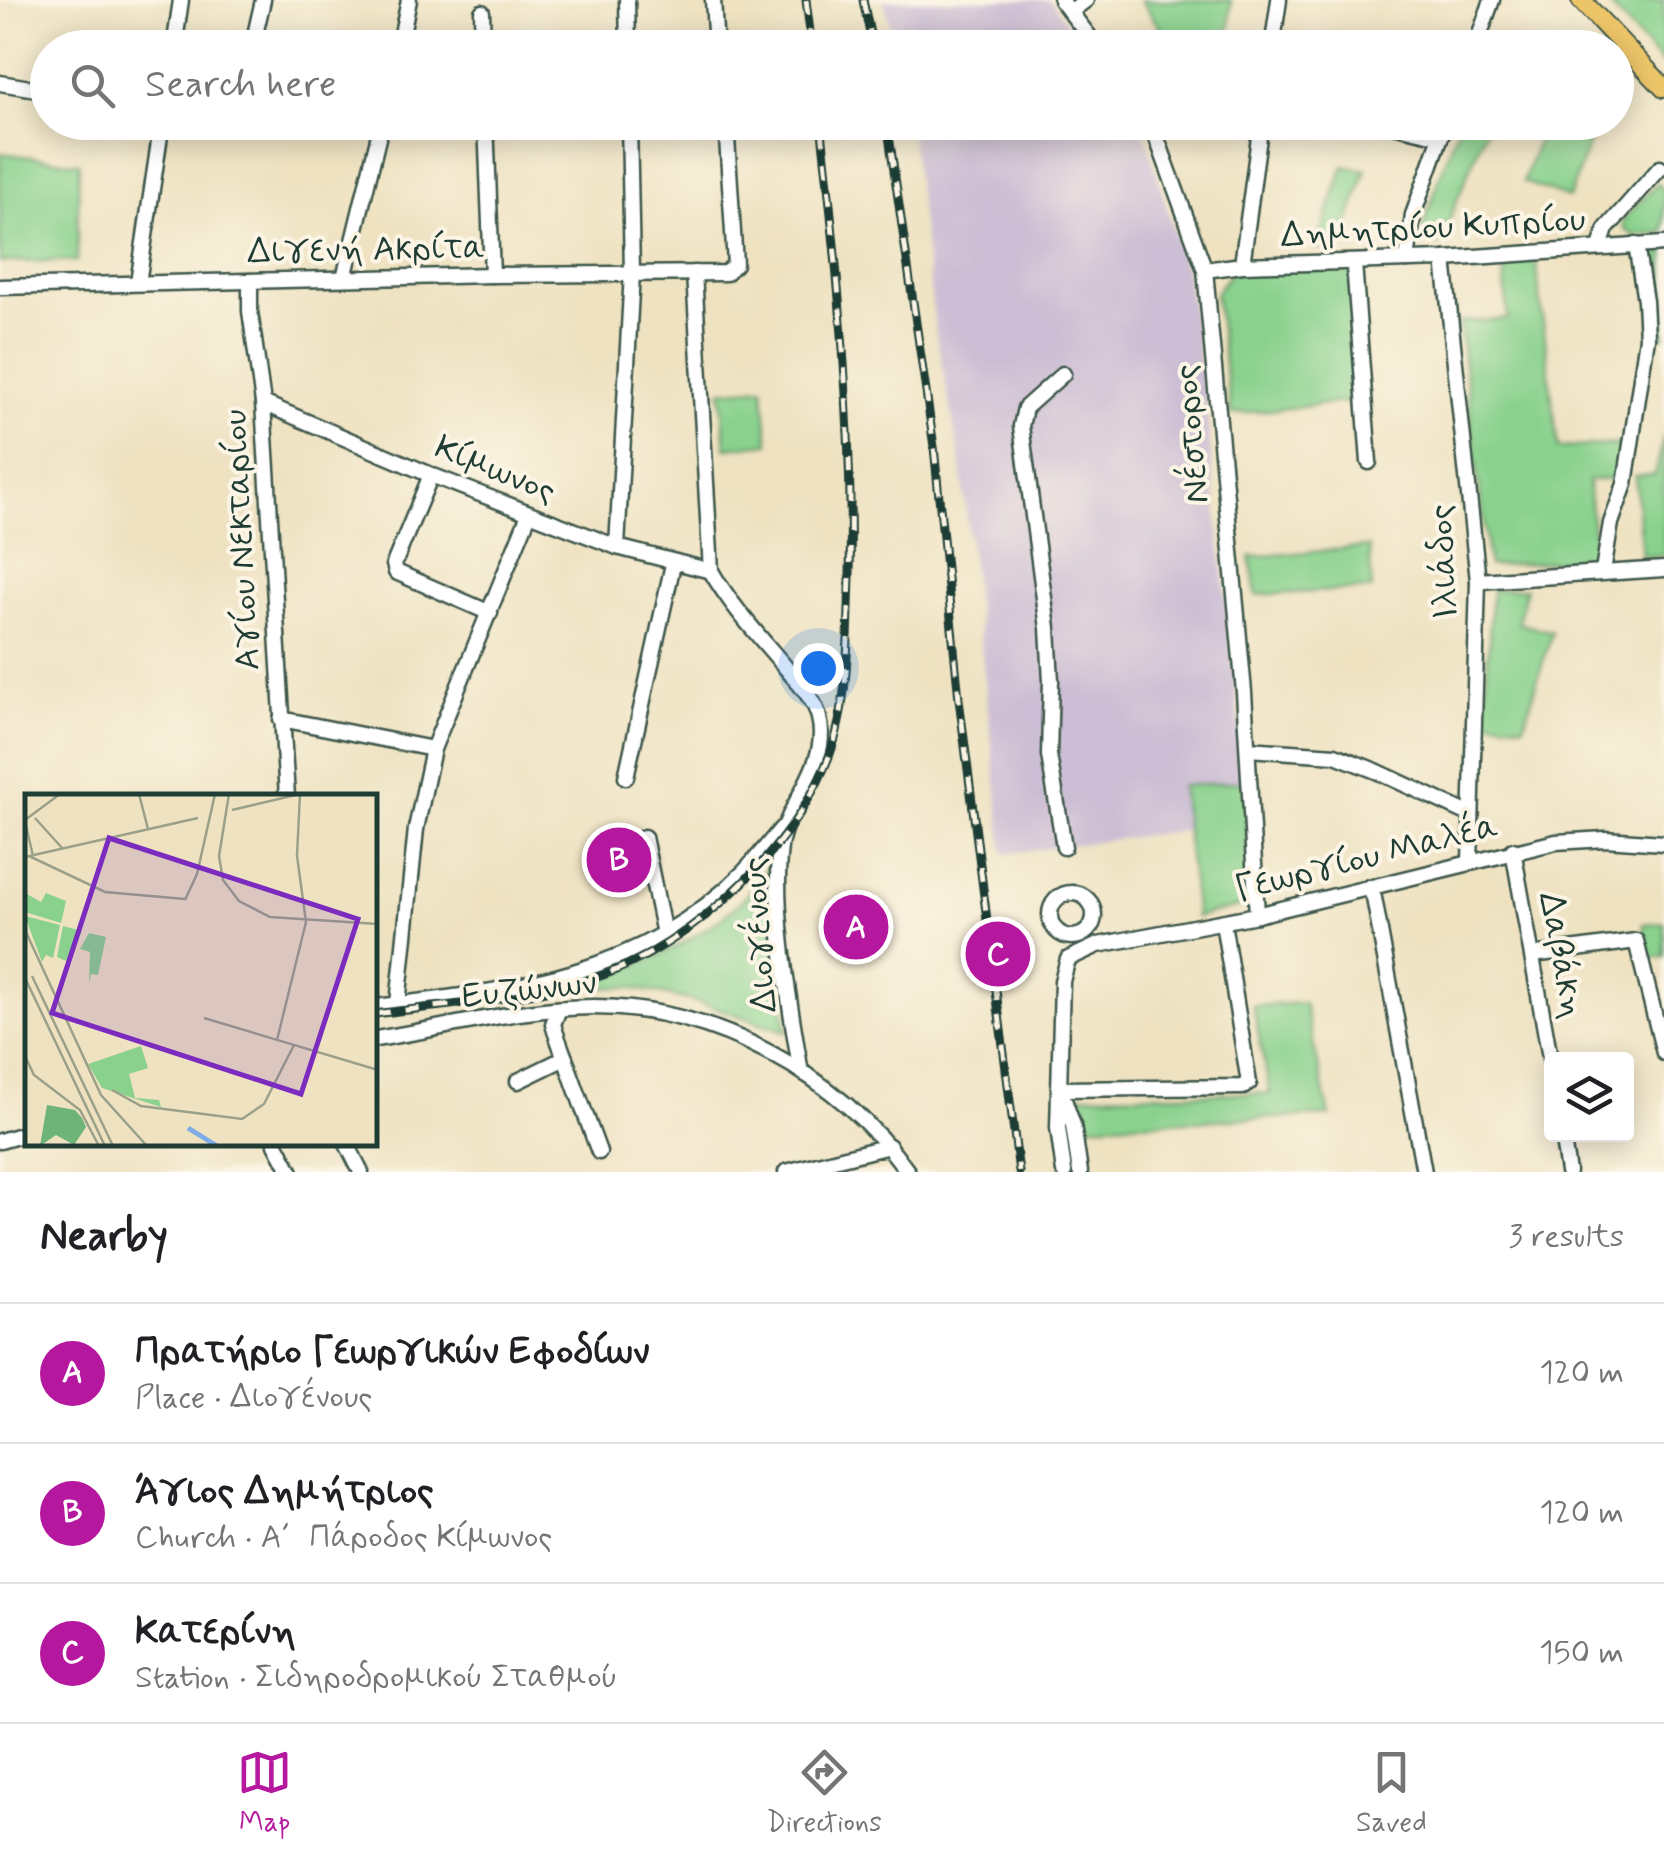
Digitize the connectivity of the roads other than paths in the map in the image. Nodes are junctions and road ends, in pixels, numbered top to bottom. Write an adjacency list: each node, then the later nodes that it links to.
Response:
1 (182, 0): 12 (street)
2 (262, 0): 13 (street)
3 (410, 0): 14 (street)
4 (627, 0): 16 (street)
5 (714, 0): 17 (street)
6 (1086, 0): 10 (street)
7 (1279, 0): 19 (street)
8 (1492, 0): 20 (street)
9 (1581, 0): 21 (main road)
10 (1066, 6): 18 (street)
11 (482, 12): 15 (street)
12 (177, 30)
13 (256, 30)
14 (403, 30)
15 (482, 30)
16 (628, 30)
17 (715, 30)
18 (1084, 30)
19 (1275, 30)
20 (1481, 30)
21 (1609, 30)
22 (1634, 56): 25 (main road)
23 (0, 83): 24 (street)
24 (30, 88)
25 (1664, 88)
26 (159, 140): 48 (street)
27 (378, 140): 46 (street)
28 (487, 140): 45 (street)
29 (629, 140): 43 (street)
30 (727, 140): 44 (street, Διγενή Ακρίτα)
31 (1158, 140): 42 (street, Νέστορος)
32 (1259, 140): 41 (street)
33 (1440, 140): 38 (street)
34 (1660, 168): 37 (street)
35 (1664, 244): 36 (street, Δημητρίου Κυπρίου)
36 (1636, 246): 37 (street, Δημητρίου Κυπρίου); 59 (street)
37 (1600, 247): 39 (street, Δημητρίου Κυπρίου)
38 (1407, 260): 39 (street, Δημητρίου Κυπρίου); 40 (street, Δημητρίου Κυπρίου)
39 (1444, 260): 60 (street, Ιλιάδος)
40 (1354, 262): 41 (street, Δημητρίου Κυπρίου); 52 (street)
41 (1242, 265): 42 (street, Δημητρίου Κυπρίου)
42 (1205, 270): 63 (street, Νέστορος)
43 (632, 273): 44 (street, Διγενή Ακρίτα); 45 (street, Διγενή Ακρίτα); 55 (street)
44 (694, 273): 58 (street)
45 (492, 275): 46 (street, Διγενή Ακρίτα)
46 (344, 278): 47 (street, Διγενή Ακρίτα)
47 (250, 280): 48 (street, Διγενή Ακρίτα); 51 (street, Αγίου Νεκταρίου)
48 (138, 283): 49 (street, Διγενή Ακρίτα)
49 (0, 287)
50 (1063, 374): 71 (street)
51 (263, 403): 53 (street, Κίμωνος); 62 (street, Αγίου Νεκταρίου)
52 (1369, 462)
53 (432, 475): 54 (street, Κίμωνος); 61 (street)
54 (529, 514): 55 (street, Κίμωνος); 61 (street)
55 (617, 547): 56 (street, Κίμωνος)
56 (672, 564): 58 (street, Κίμωνος); 65 (street)
57 (1664, 568): 59 (street)
58 (711, 571): 68 (street, Διογένους)
59 (1603, 572): 60 (street)
60 (1478, 581): 67 (street, Ιλιάδος)
61 (490, 613): 64 (street)
62 (281, 720): 64 (street); 66 (street, Αγίου Νεκταρίου)
63 (1248, 748): 67 (street); 75 (street, Νέστορος)
64 (433, 749): 83 (street)
65 (626, 777)
66 (287, 794)
67 (1470, 814): 73 (street, Ιλιάδος)
68 (782, 827): 78 (street); 90 (street, Διογένους)
69 (644, 836): 78 (street)
70 (1664, 842): 72 (street, Γεωργίου Μαλέα)
71 (1064, 846)
72 (1513, 850): 73 (street, Γεωργίου Μαλέα); 82 (street, Δαβάκη)
73 (1470, 863): 74 (street, Γεωργίου Μαλέα)
74 (1369, 887): 75 (street, Γεωργίου Μαλέα); 106 (street)
75 (1257, 916): 76 (street, Γεωργίου Μαλέα)
76 (1223, 922): 80 (street, Γεωργίου Μαλέα); 92 (street)
77 (1093, 924): 79 (street); 79 (street); 80 (street); 81 (street)
78 (664, 934): 83 (street)
79 (1068, 937): 81 (street)
80 (1112, 942): 81 (street, Γεωργίου Μαλέα)
81 (1084, 950): 92 (street)
82 (1533, 955): 87 (street, Δαβάκη); 88 (street)
83 (398, 1004): 84 (street)
84 (378, 1007)
85 (559, 1008): 86 (street, Ευζώνων); 89 (street); 90 (street, Ευζώνων)
86 (378, 1038)
87 (1549, 1052)
88 (1664, 1053)
89 (564, 1058): 91 (street); 99 (street)
90 (800, 1068): 96 (street)
91 (518, 1081)
92 (1060, 1089): 104 (street); 105 (street)
93 (25, 1134): 94 (street)
94 (0, 1142)
95 (1563, 1142): 107 (street)
96 (889, 1146): 102 (street); 103 (street)
97 (278, 1147): 100 (street)
98 (348, 1147): 101 (street)
99 (599, 1152)
100 (291, 1172)
101 (361, 1172)
102 (786, 1172)
103 (908, 1172)
104 (1064, 1172)
105 (1080, 1172)
106 (1424, 1172)
107 (1568, 1172)

